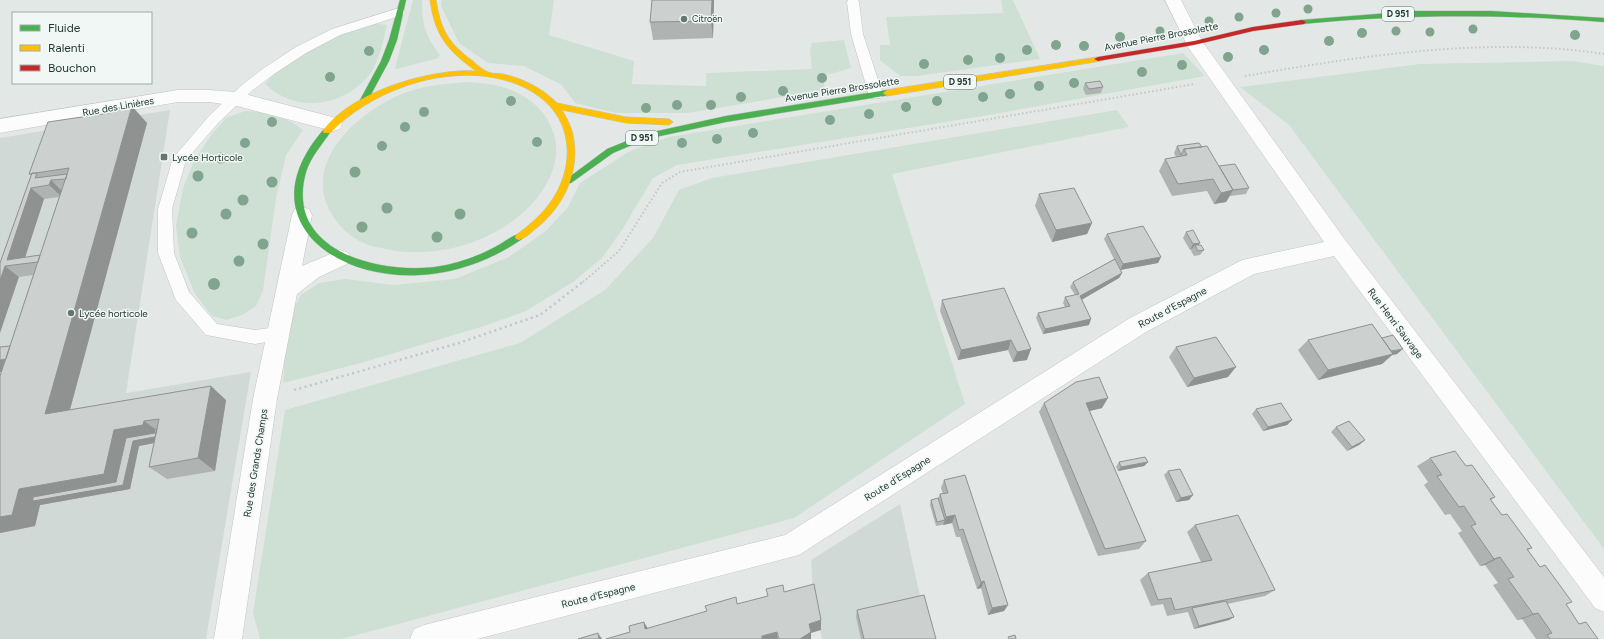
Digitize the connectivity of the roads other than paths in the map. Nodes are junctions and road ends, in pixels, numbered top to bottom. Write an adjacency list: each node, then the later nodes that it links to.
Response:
1 (433, 0): 7 (main road)
2 (1173, 0): 6 (street, Rue Henri Sauvage)
3 (853, 2): 8 (lane)
4 (401, 6): 9 (lane); 10 (main road)
5 (1604, 20): 6 (main road, Avenue Pierre Brossolette / D 951)
6 (1194, 43): 8 (main road, Avenue Pierre Brossolette / D 951); 17 (street, Rue Henri Sauvage)
7 (484, 73): 10 (main road); 11 (main road)
8 (876, 95): 12 (main road, Avenue Pierre Brossolette / D 951)
9 (237, 99): 13 (street, Rue des Linières); 14 (street, Rue des Linières); 20 (lane)
10 (364, 100): 13 (main road)
11 (556, 106): 12 (main road, Avenue Pierre Brossolette / D 951); 15 (main road)
12 (726, 119): 15 (main road, Avenue Pierre Brossolette / D 951)
13 (333, 124): 16 (main road)
14 (0, 126)
15 (568, 181): 18 (main road)
16 (302, 215): 18 (main road); 19 (street, Rue des Grands Champs)
17 (1339, 247): 21 (street, Rue Henri Sauvage); 23 (street, Route d'Espagne)
18 (340, 258): 19 (street)
19 (288, 289): 20 (street, Rue des Grands Champs)
20 (277, 334): 22 (street, Rue des Grands Champs)
21 (1604, 599)
22 (228, 639)
23 (424, 639)

